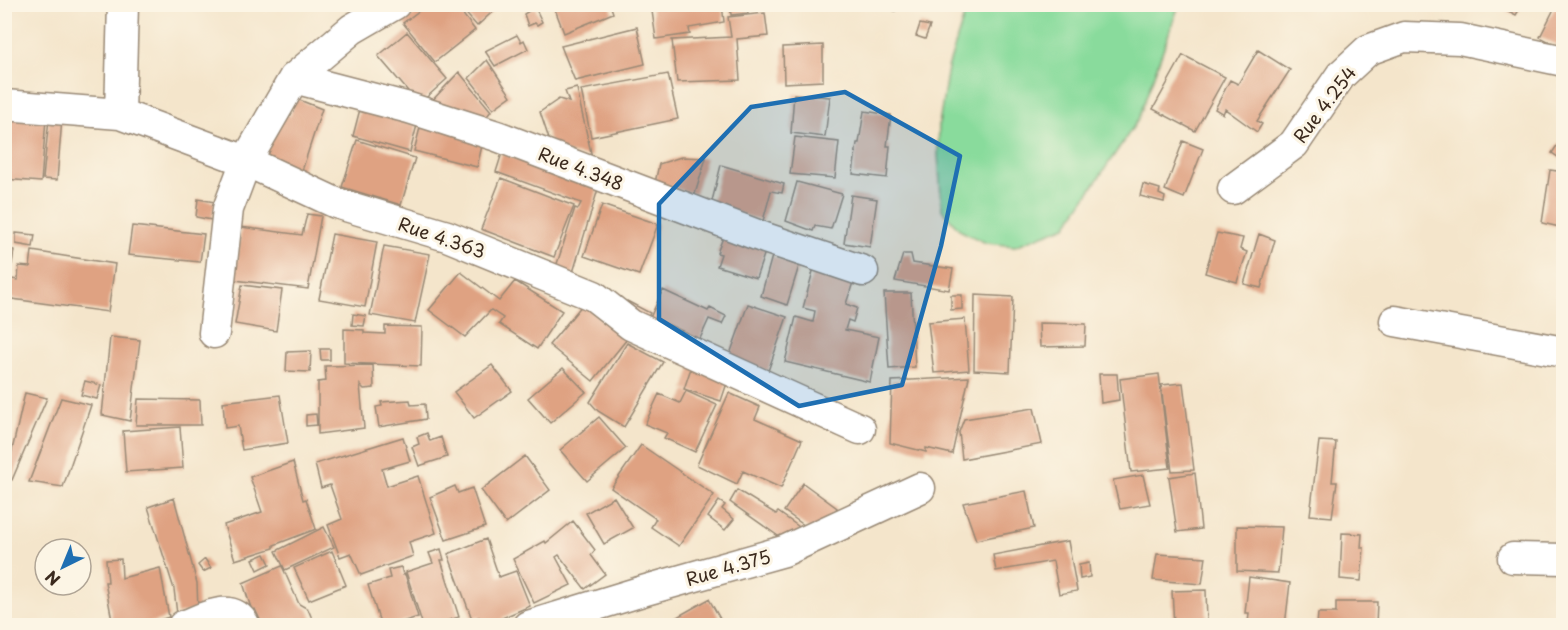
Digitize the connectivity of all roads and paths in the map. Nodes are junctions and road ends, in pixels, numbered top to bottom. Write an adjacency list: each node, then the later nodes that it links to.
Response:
1 (123, 4): 6 (street)
2 (395, 4): 4 (street)
3 (1563, 61): 8 (street, Rue 4.254)
4 (294, 78): 7 (street); 9 (street, Rue 4.348)
5 (4, 105): 6 (street, Rue 4.363)
6 (120, 114): 7 (street, Rue 4.363)
7 (246, 161): 11 (street); 13 (street, Rue 4.363)
8 (1233, 189)
9 (863, 271)
10 (1395, 321): 12 (street)
11 (214, 333)
12 (1563, 352)
13 (860, 429)
14 (920, 488): 19 (street, Rue 4.375)
15 (1514, 558): 16 (street)
16 (1563, 559)
17 (183, 626): 18 (street)
18 (245, 626)
19 (528, 626)

